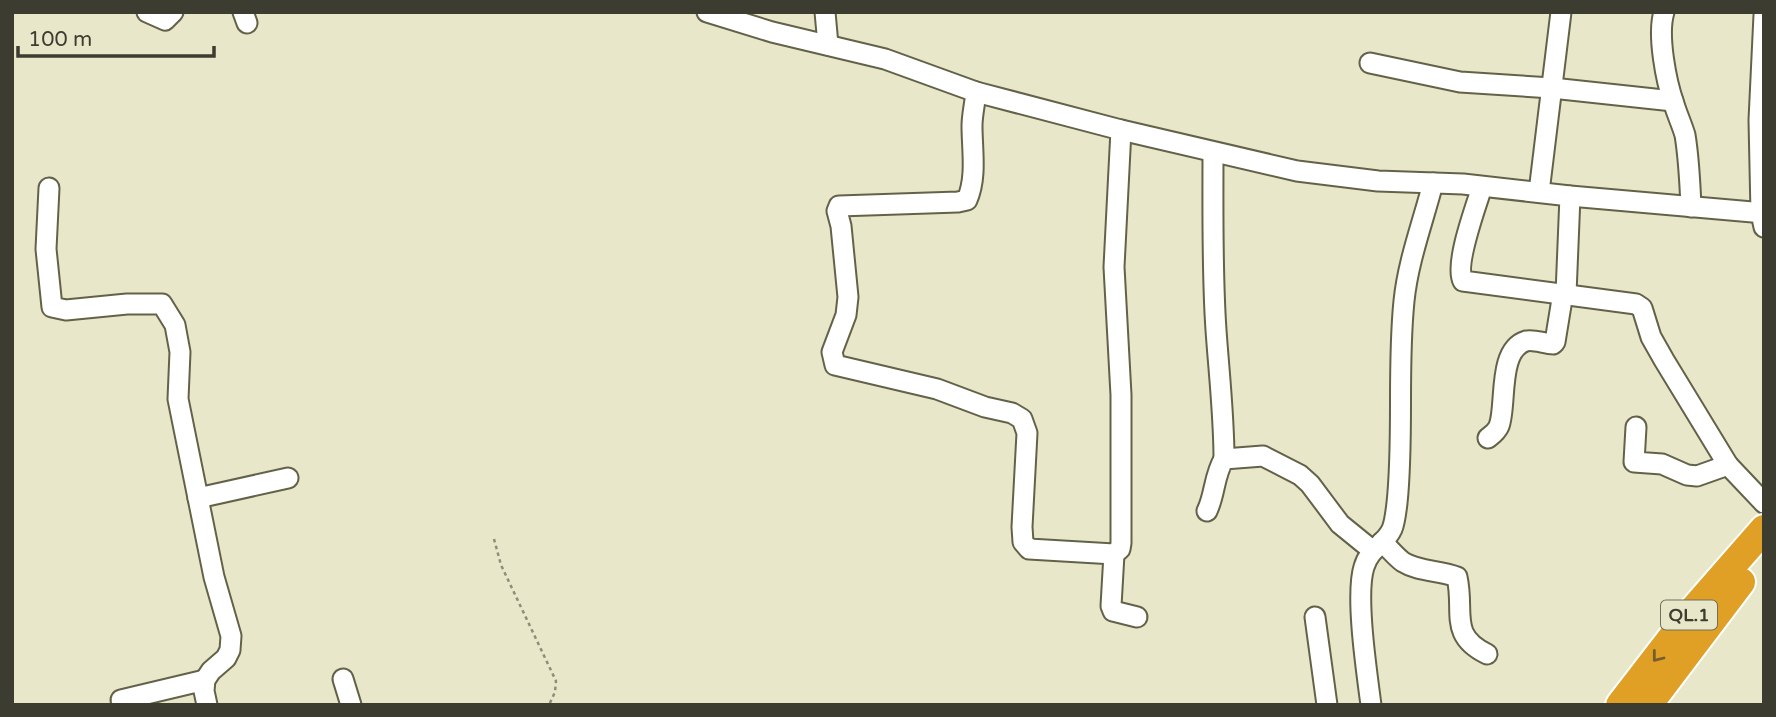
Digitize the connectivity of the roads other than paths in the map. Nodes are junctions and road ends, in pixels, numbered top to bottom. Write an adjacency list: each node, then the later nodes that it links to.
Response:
1 (148, 12): 2 (street)
2 (173, 12)
3 (706, 12): 9 (street)
4 (825, 12): 9 (street)
5 (1561, 12): 11 (street)
6 (1664, 12): 13 (street)
7 (1764, 15): 8 (street)
8 (1764, 44): 22 (street)
9 (828, 45): 12 (street)
10 (1370, 63): 11 (street)
11 (1552, 88): 13 (street); 19 (street)
12 (976, 92): 14 (street); 34 (street)
13 (1673, 101): 21 (street)
14 (1121, 130): 15 (street); 34 (street)
15 (1213, 153): 16 (street); 26 (street)
16 (1433, 183): 17 (street); 33 (street)
17 (1482, 187): 19 (street); 23 (street)
18 (49, 188): 29 (street)
19 (1539, 191): 20 (street)
20 (1570, 196): 21 (street); 23 (street)
21 (1691, 207): 22 (street)
22 (1763, 218)
23 (1564, 293): 25 (street); 27 (street)
24 (1636, 427): 27 (street)
25 (1488, 438)
26 (1224, 459): 31 (street); 33 (street)
27 (1728, 465): 30 (street)
28 (288, 478): 29 (street)
29 (198, 498): 40 (street)
30 (1764, 503)
31 (1207, 511)
32 (1764, 529): 46 (highway, QL.1, one-way to 46)
33 (1377, 546): 38 (street); 45 (street)
34 (1114, 554): 36 (street)
35 (1764, 558): 47 (highway, QL.1)
36 (1137, 617)
37 (1315, 617): 44 (street)
38 (1487, 654)
39 (343, 679): 43 (street)
40 (205, 680): 41 (street); 42 (street)
41 (121, 700)
42 (207, 705)
43 (351, 705)
44 (1327, 705)
45 (1371, 705)
46 (1620, 705)
47 (1647, 705)

